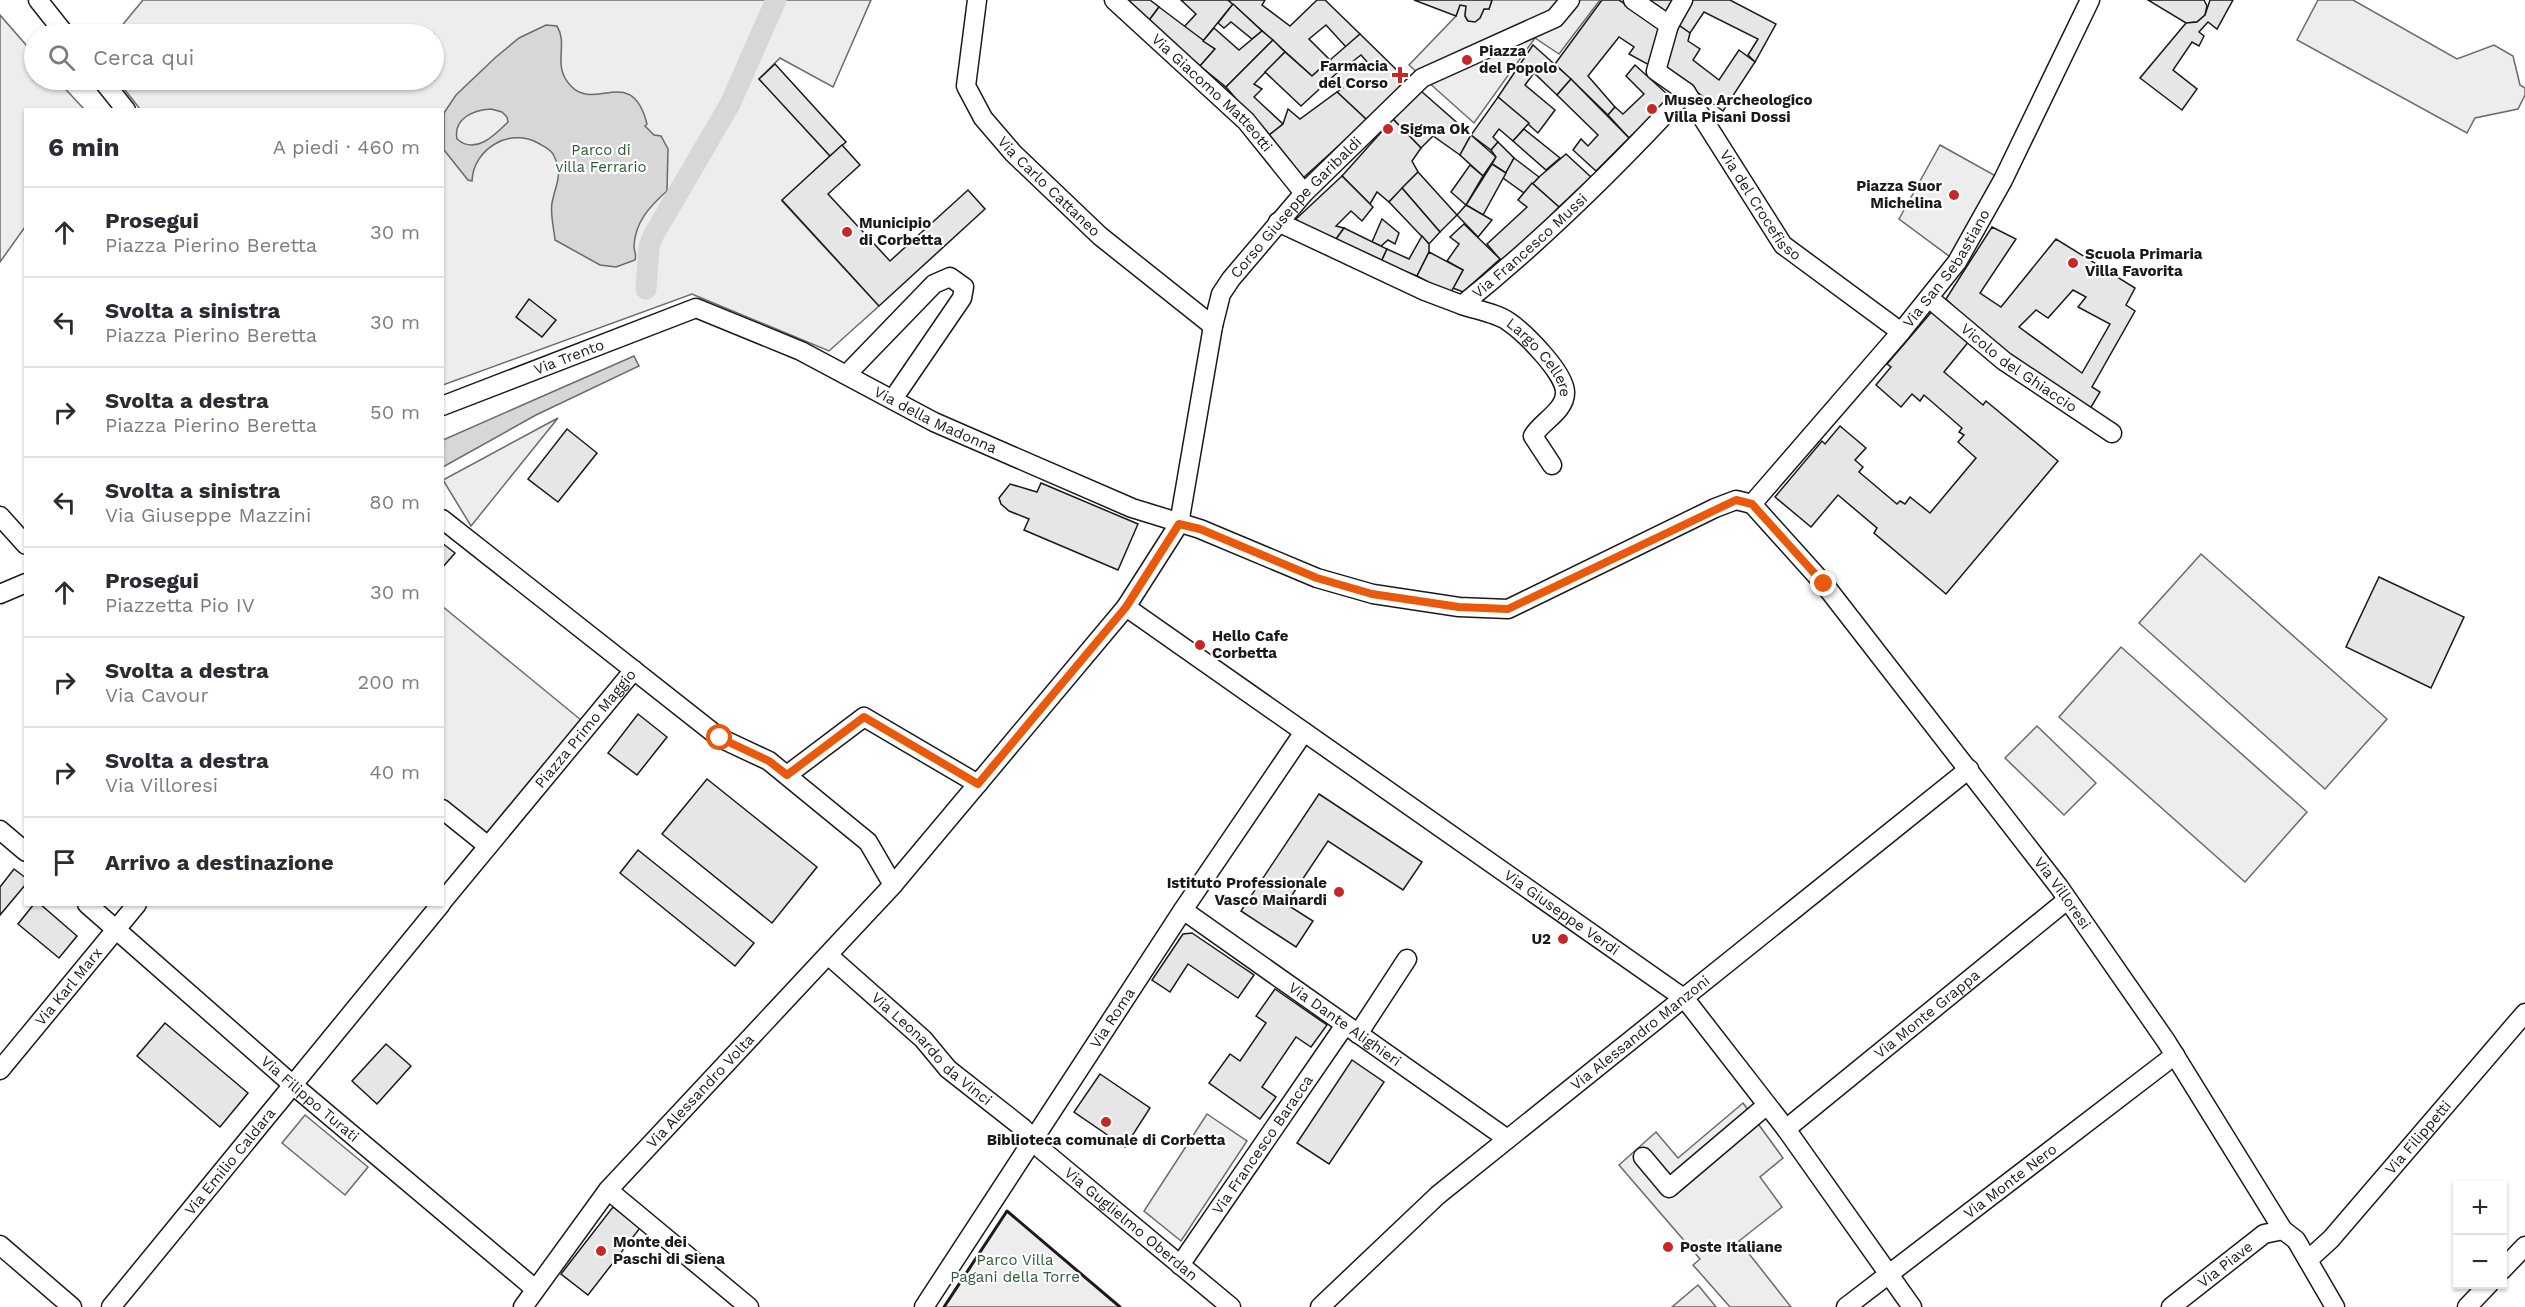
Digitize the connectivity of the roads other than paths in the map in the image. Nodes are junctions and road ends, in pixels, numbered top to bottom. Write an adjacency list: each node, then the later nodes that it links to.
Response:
1 (38, 0): 8 (street)
2 (977, 0): 18 (street, Via Carlo Cattaneo)
3 (1114, 0): 13 (street, Via Giacomo Matteotti)
4 (1570, 0): 13 (street, Corso Giuseppe Garibaldi)
5 (1633, 0): 9 (street)
6 (1683, 0): 9 (street)
7 (2090, 0): 15 (street, Via San Sebastiano)
8 (57, 24)
9 (1669, 25): 11 (street, Via del Crocefisso)
10 (110, 90): 12 (street)
11 (1686, 92): 16 (street, Via Francesco Mussi); 19 (street, Via del Crocefisso)
12 (124, 108)
13 (1304, 193): 14 (street, Corso Giuseppe Garibaldi)
14 (1278, 222): 16 (street, Via Francesco Mussi); 18 (street, Corso Giuseppe Garibaldi)
15 (1929, 298): 19 (street, Via San Sebastiano); 23 (street, Vicolo del Ghiaccio)
16 (1462, 305): 24 (street, Largo Cellere)
17 (696, 308): 20 (street, Via della Madonna); 22 (street, Via Trento)
18 (1213, 326): 28 (street, Corso Giuseppe Garibaldi)
19 (1901, 332): 25 (street, Via San Sebastiano)
20 (847, 374): 21 (street, Via della Madonna); 21 (street)
21 (893, 399): 28 (street, Via della Madonna)
22 (444, 405)
23 (2112, 433)
24 (1552, 465)
25 (1752, 504): 28 (street, Via della Madonna); 35 (street, Via Villoresi)
26 (0, 516): 29 (street)
27 (444, 521): 33 (street, Piazza Primo Maggio)
28 (1179, 524): 32 (street, Via Alessandro Volta)
29 (24, 543)
30 (24, 584): 31 (street)
31 (0, 594)
32 (1126, 607): 34 (street, Via Giuseppe Verdi); 37 (street, Via Alessandro Volta)
33 (634, 670): 36 (street); 40 (street, Piazza Primo Maggio)
34 (1304, 732): 48 (street, Via Roma); 52 (street, Via Giuseppe Verdi)
35 (1969, 769): 43 (street, Via Villoresi); 52 (street, Via Alessandro Manzoni)
36 (787, 775): 37 (street); 42 (street)
37 (978, 784): 42 (street, Via Alessandro Volta)
38 (444, 811): 40 (street)
39 (0, 830): 41 (street)
40 (488, 846): 44 (street, Via Emilio Caldara)
41 (24, 850)
42 (892, 885): 50 (street, Via Alessandro Volta)
43 (2067, 900): 55 (street, Via Villoresi); 59 (street, Via Monte Grappa)
44 (444, 901)
45 (89, 906): 49 (street, Via Filippo Turati)
46 (135, 906): 49 (street, Via Karl Marx)
47 (440, 906): 57 (street, Via Emilio Caldara)
48 (1183, 910): 54 (street, Via Dante Alighieri); 61 (street, Via Roma)
49 (116, 930): 56 (street, Via Karl Marx); 57 (street, Via Filippo Turati)
50 (828, 955): 61 (street, Via Leonardo da Vinci); 63 (street, Via Alessandro Volta)
51 (1407, 959): 54 (street, Via Francesco Baracca)
52 (1685, 999): 58 (street, Via Giuseppe Verdi); 60 (street, Via Alessandro Manzoni)
53 (2525, 1012): 67 (street, Via Filippetti)
54 (1352, 1029): 60 (street, Via Dante Alighieri); 68 (street, Via Francesco Baracca)
55 (2175, 1055): 64 (street, Via Villoresi); 70 (street, Via Monte Nero)
56 (0, 1070)
57 (293, 1085): 71 (street, Via Filippo Turati); 74 (street, Via Emilio Caldara)
58 (1767, 1105): 59 (street, Via Giuseppe Verdi); 62 (street)
59 (1786, 1128): 70 (street, Via Giuseppe Verdi)
60 (1506, 1138): 79 (street, Via Alessandro Manzoni)
61 (1034, 1140): 68 (street, Via Guglielmo Oberdan); 77 (street, Via Roma)
62 (1643, 1157)
63 (608, 1190): 71 (street, Via Alessandro Volta); 76 (street)
64 (2283, 1230): 67 (street, Via Villoresi); 82 (street, Via Piave)
65 (0, 1245): 73 (street)
66 (2525, 1246): 69 (street)
67 (2308, 1260): 83 (street, Via Villoresi)
68 (1180, 1265): 78 (street, Via Guglielmo Oberdan)
69 (2507, 1265)
70 (1889, 1275): 80 (street, Via Monte Nero); 81 (street, Via Giuseppe Verdi)
71 (534, 1288): 75 (street, Via Alessandro Volta)
72 (2484, 1289): 84 (street)
73 (72, 1307)
74 (111, 1307)
75 (523, 1307)
76 (749, 1307)
77 (924, 1307)
78 (1230, 1307)
79 (1320, 1307)
80 (1846, 1307)
81 (1912, 1307)
82 (2171, 1307)
83 (2335, 1307)
84 (2467, 1307)

